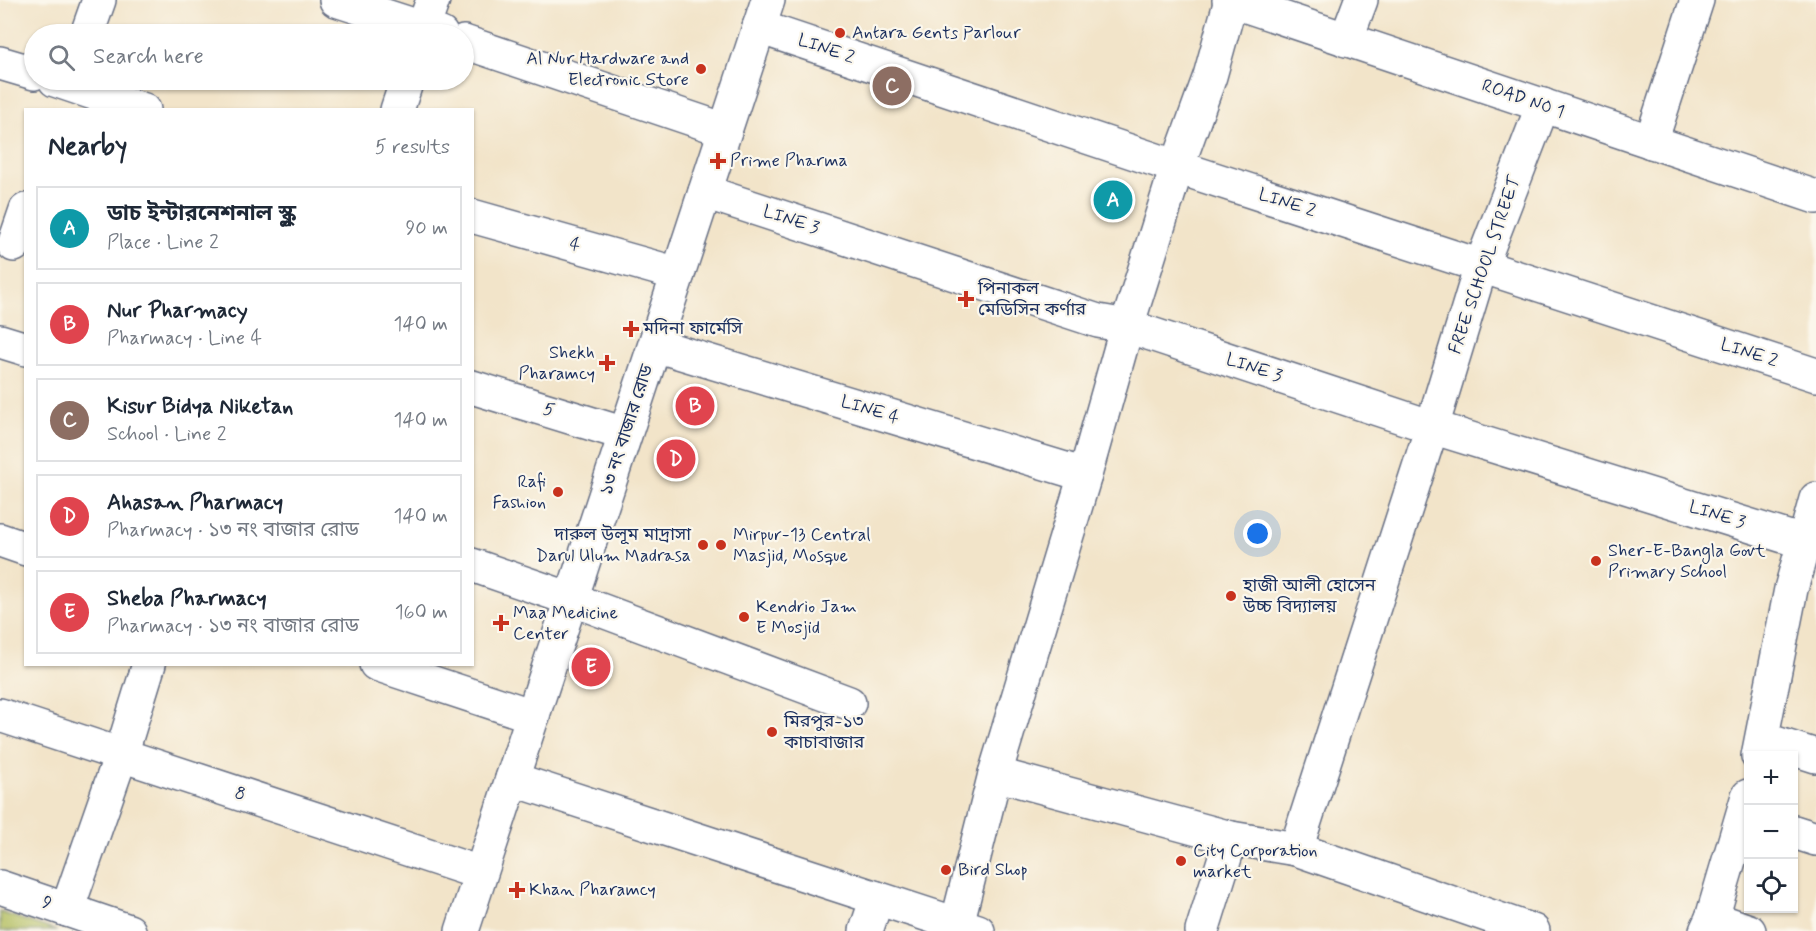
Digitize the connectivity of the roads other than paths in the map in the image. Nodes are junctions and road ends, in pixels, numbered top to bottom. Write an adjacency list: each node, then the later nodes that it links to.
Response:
1 (99, 0): 7 (street)
2 (336, 0): 8 (street)
3 (1230, 0): 9 (street, ROAD NO 1); 20 (street)
4 (1361, 0): 9 (street)
5 (1697, 0): 19 (street)
6 (764, 14): 18 (street, ১৩ নং বাজার রোড); 20 (street, LINE 2)
7 (91, 24)
8 (430, 24)
9 (1346, 40): 15 (street, ROAD NO 1)
10 (474, 45): 18 (street)
11 (0, 63): 12 (street)
12 (24, 70)
13 (71, 90): 16 (street)
14 (403, 90): 17 (street)
15 (1543, 105): 19 (street, ROAD NO 1); 26 (street, FREE SCHOOL STREET)
16 (137, 108)
17 (398, 108)
18 (725, 130): 21 (street, ১৩ নং বাজার রোড)
19 (1651, 142): 22 (street, ROAD NO 1)
20 (1177, 168): 26 (street, LINE 2); 28 (street)
21 (705, 192): 27 (street, ১৩ নং বাজার রোড); 28 (street, LINE 3)
22 (1816, 197)
23 (24, 215): 25 (street)
24 (474, 217): 27 (street, 4)
25 (13, 244)
26 (1481, 266): 32 (street, LINE 2); 34 (street, FREE SCHOOL STREET)
27 (678, 274): 30 (street, ১৩ নং বাজার রোড)
28 (1127, 326): 34 (street, LINE 3); 36 (street)
29 (0, 341): 31 (street)
30 (655, 345): 35 (street, ১৩ নং বাজার রোড); 36 (street, LINE 4)
31 (24, 348)
32 (1816, 375)
33 (474, 388): 35 (street, 5)
34 (1432, 427): 39 (street, LINE 3); 58 (street, FREE SCHOOL STREET)
35 (626, 434): 43 (street, ১৩ নং বাজার রোড)
36 (1085, 475): 52 (street)
37 (1816, 500): 39 (street)
38 (0, 540): 40 (street)
39 (1803, 542): 42 (street)
40 (24, 548)
41 (474, 566): 43 (street)
42 (1804, 593): 49 (street)
43 (571, 599): 46 (street); 48 (street, ১৩ নং বাজার রোড)
44 (148, 666): 50 (street)
45 (382, 666): 48 (street)
46 (849, 704)
47 (0, 715): 50 (street, 8)
48 (533, 716): 53 (street, ১৩ নং বাজার রোড)
49 (1760, 747): 51 (street)
50 (121, 755): 59 (street, 8); 62 (street)
51 (1816, 756)
52 (995, 774): 56 (street); 64 (street)
53 (512, 779): 59 (street, ১৩ নং বাজার রোড); 61 (street)
54 (1744, 819): 63 (street)
55 (1798, 833): 57 (street)
56 (1231, 838): 58 (street); 68 (street)
57 (1816, 839)
58 (1296, 849): 69 (street)
59 (480, 873): 65 (street, ১৩ নং বাজার রোড)
60 (0, 887): 62 (street, 9)
61 (877, 898): 64 (street); 67 (street)
62 (67, 910): 66 (street, 9)
63 (1709, 924): 70 (street)
64 (968, 928)
65 (465, 930)
66 (129, 931)
67 (866, 931)
68 (1202, 931)
69 (1533, 931)
70 (1749, 931)

